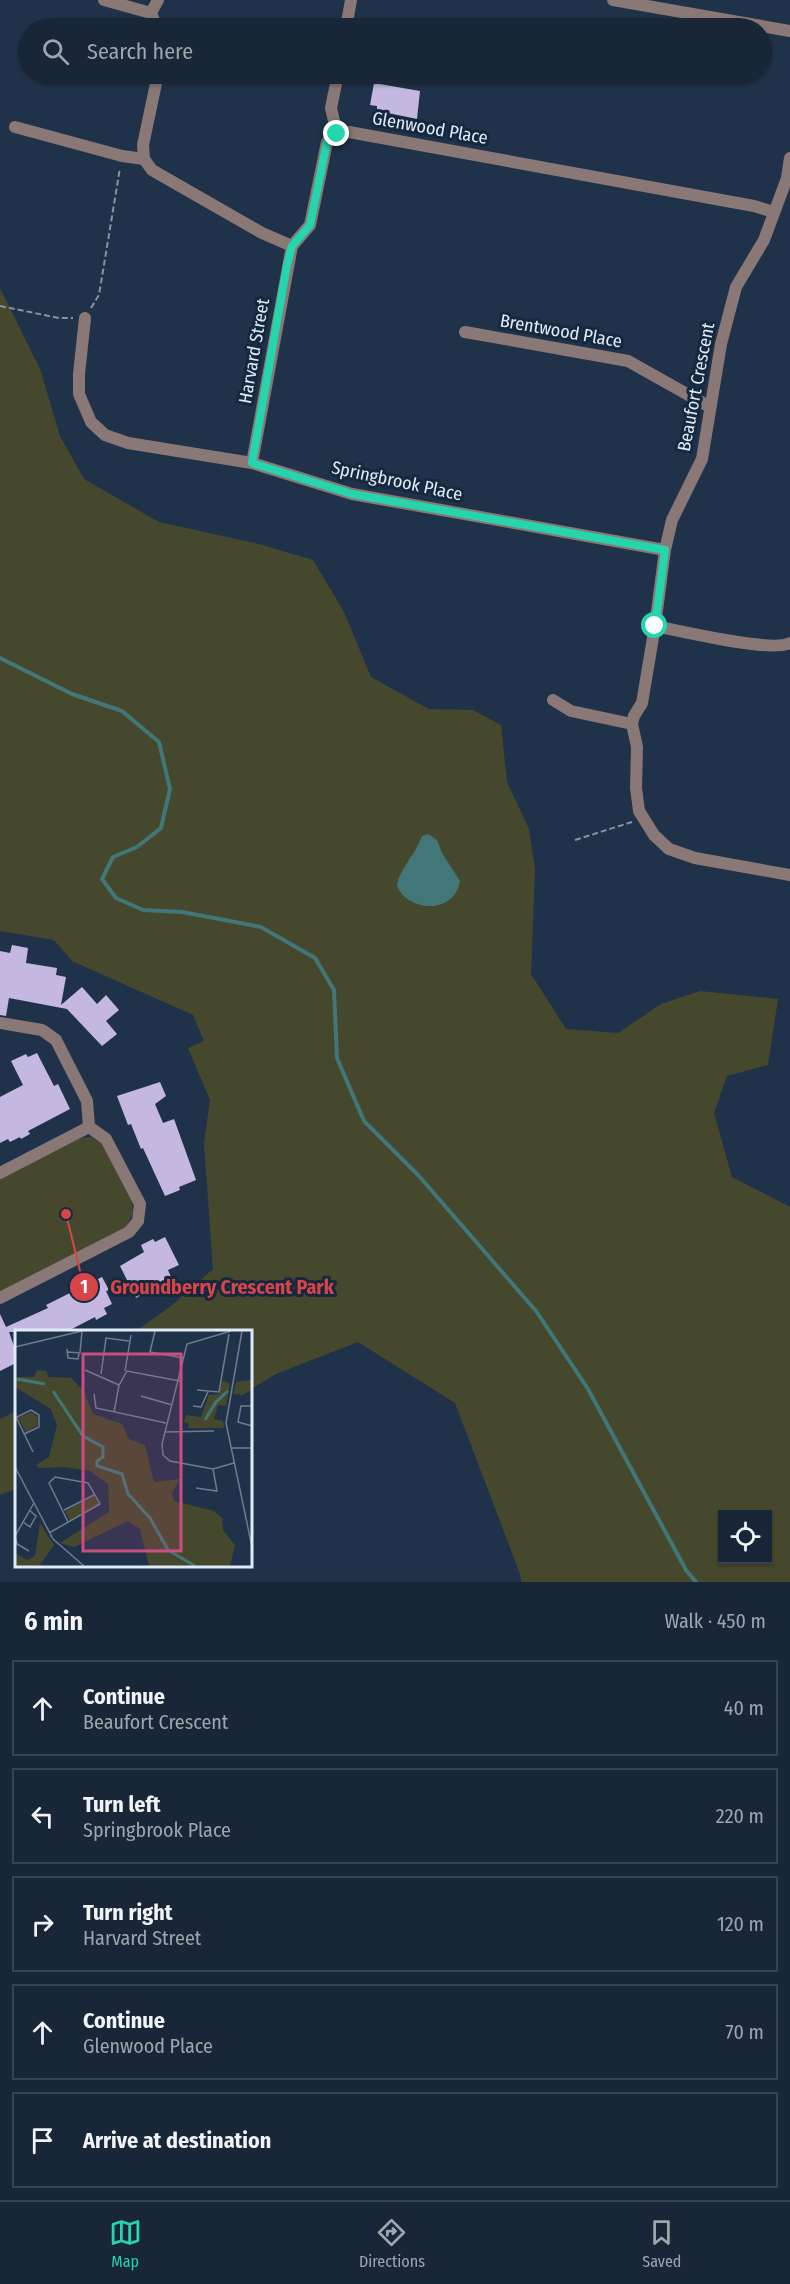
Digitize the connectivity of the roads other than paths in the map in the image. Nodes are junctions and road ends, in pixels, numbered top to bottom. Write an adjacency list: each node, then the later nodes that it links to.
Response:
1 (104, 0): 5 (street)
2 (158, 0): 5 (street)
3 (351, 0): 7 (street)
4 (613, 0): 8 (street)
5 (151, 13): 6 (street)
6 (153, 18)
7 (348, 18)
8 (716, 18)
9 (772, 28): 10 (street)
10 (790, 31)
11 (156, 84): 16 (street)
12 (336, 84): 14 (street)
13 (15, 127): 16 (street)
14 (337, 134): 17 (street, Glenwood Place); 18 (street)
15 (790, 158): 17 (street, Beaufort Crescent)
16 (144, 159): 18 (street)
17 (774, 212): 21 (street, Beaufort Crescent)
18 (292, 246): 22 (street, Harvard Street)
19 (85, 318): 22 (street, Springbrook Place)
20 (465, 332): 21 (street, Brentwood Place)
21 (710, 407): 23 (street, Beaufort Crescent)
22 (252, 463): 23 (street, Springbrook Place)
23 (665, 550): 24 (street, Beaufort Crescent)
24 (655, 626): 25 (street); 27 (street, Beaufort Crescent)
25 (790, 643)
26 (553, 700): 27 (street)
27 (632, 724): 28 (street, Beaufort Crescent)
28 (790, 875)
29 (0, 1023): 30 (street)
30 (90, 1127): 31 (street); 32 (street)
31 (0, 1173)
32 (0, 1298)

